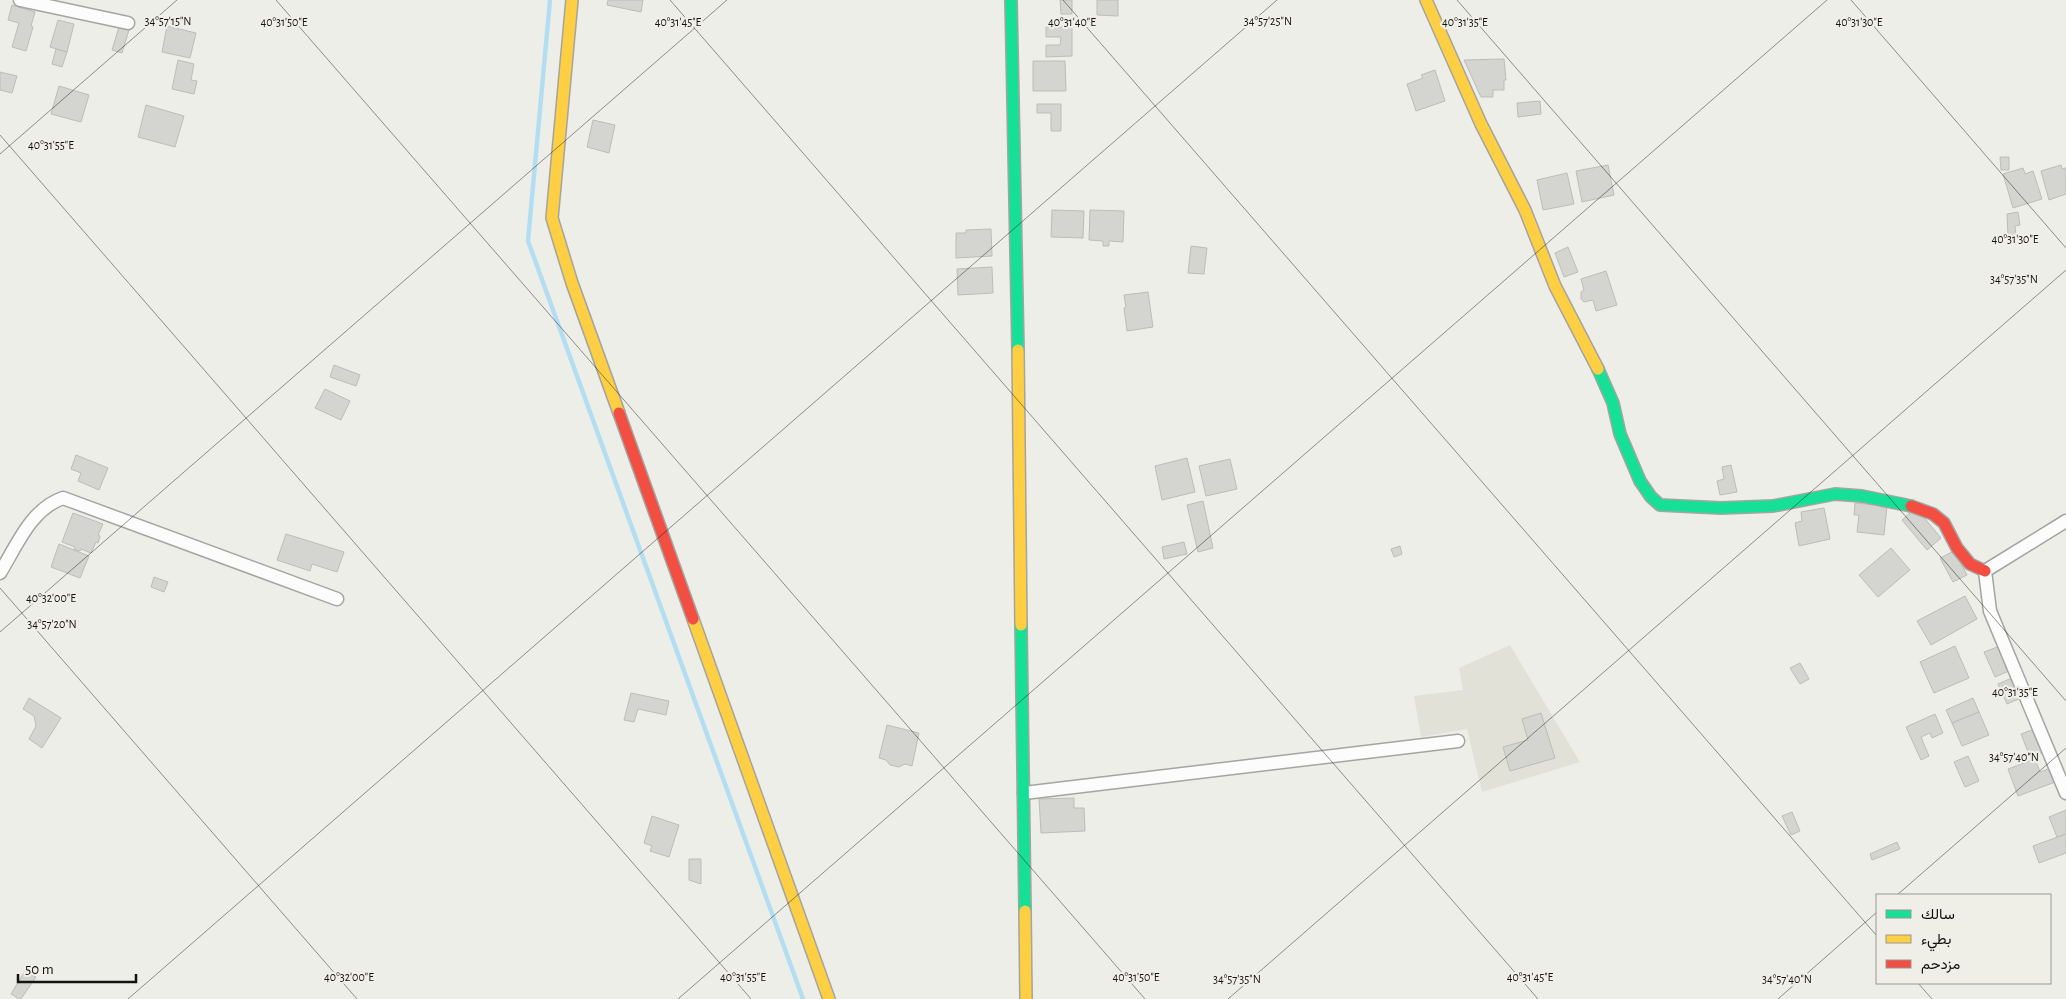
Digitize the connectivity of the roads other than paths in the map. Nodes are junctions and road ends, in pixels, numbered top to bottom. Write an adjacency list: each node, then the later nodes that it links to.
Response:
1 (20, 0): 5 (street)
2 (572, 0): 13 (street)
3 (1011, 0): 11 (street)
4 (1426, 0): 7 (street)
5 (128, 24)
6 (2066, 521): 7 (street)
7 (1984, 571): 12 (street)
8 (0, 573): 9 (street)
9 (337, 599)
10 (1458, 741): 11 (street)
11 (1024, 793): 14 (street)
12 (2066, 793)
13 (829, 999)
14 (1026, 999)

